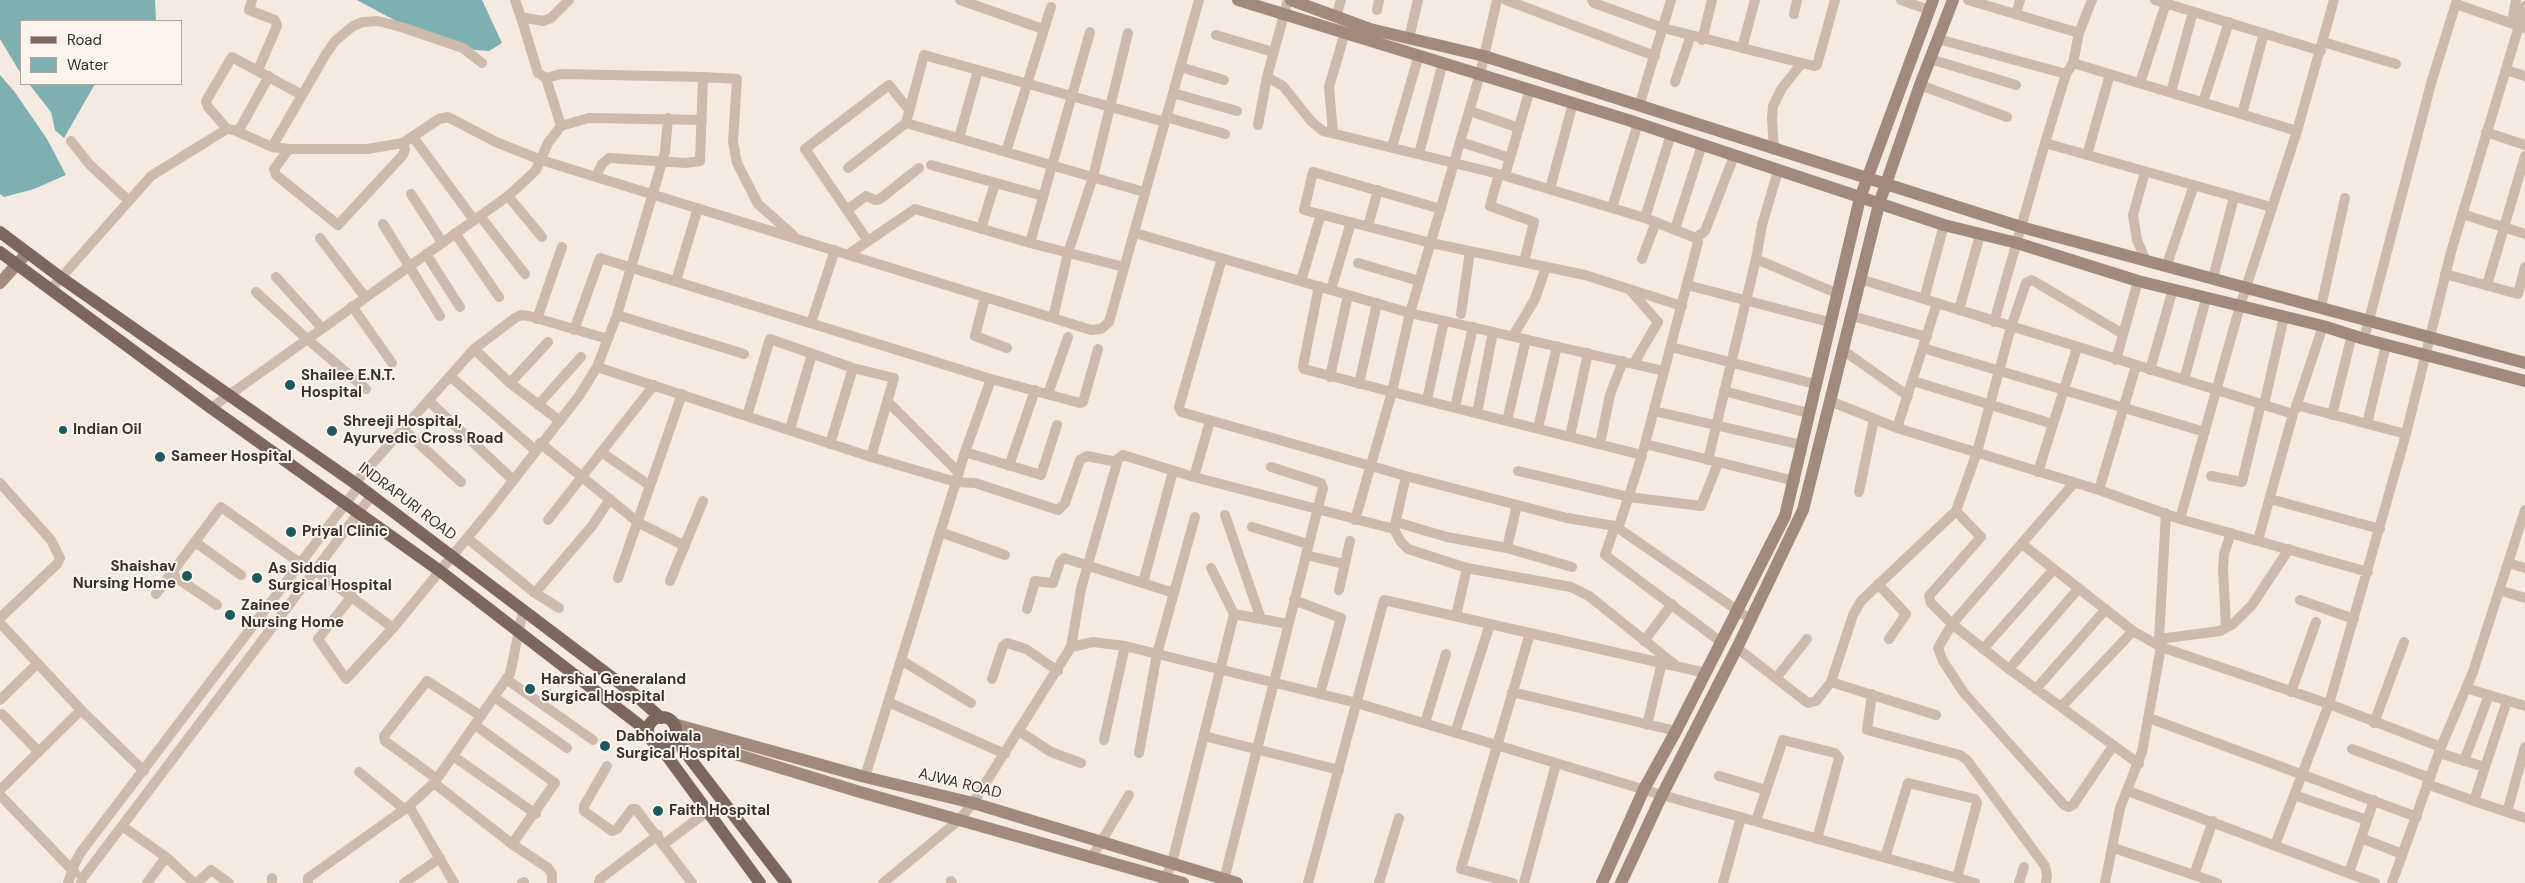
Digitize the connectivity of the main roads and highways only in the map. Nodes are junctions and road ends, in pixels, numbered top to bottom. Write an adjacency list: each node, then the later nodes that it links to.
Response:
1 (0, 232): 3 (main road, INDRAPURI ROAD)
2 (0, 252): 4 (main road)
3 (661, 718): 4 (main road); 5 (main road)
4 (646, 730): 6 (main road)
5 (675, 733): 6 (main road); 8 (main road)
6 (659, 745): 7 (main road)
7 (760, 883)
8 (786, 883)

